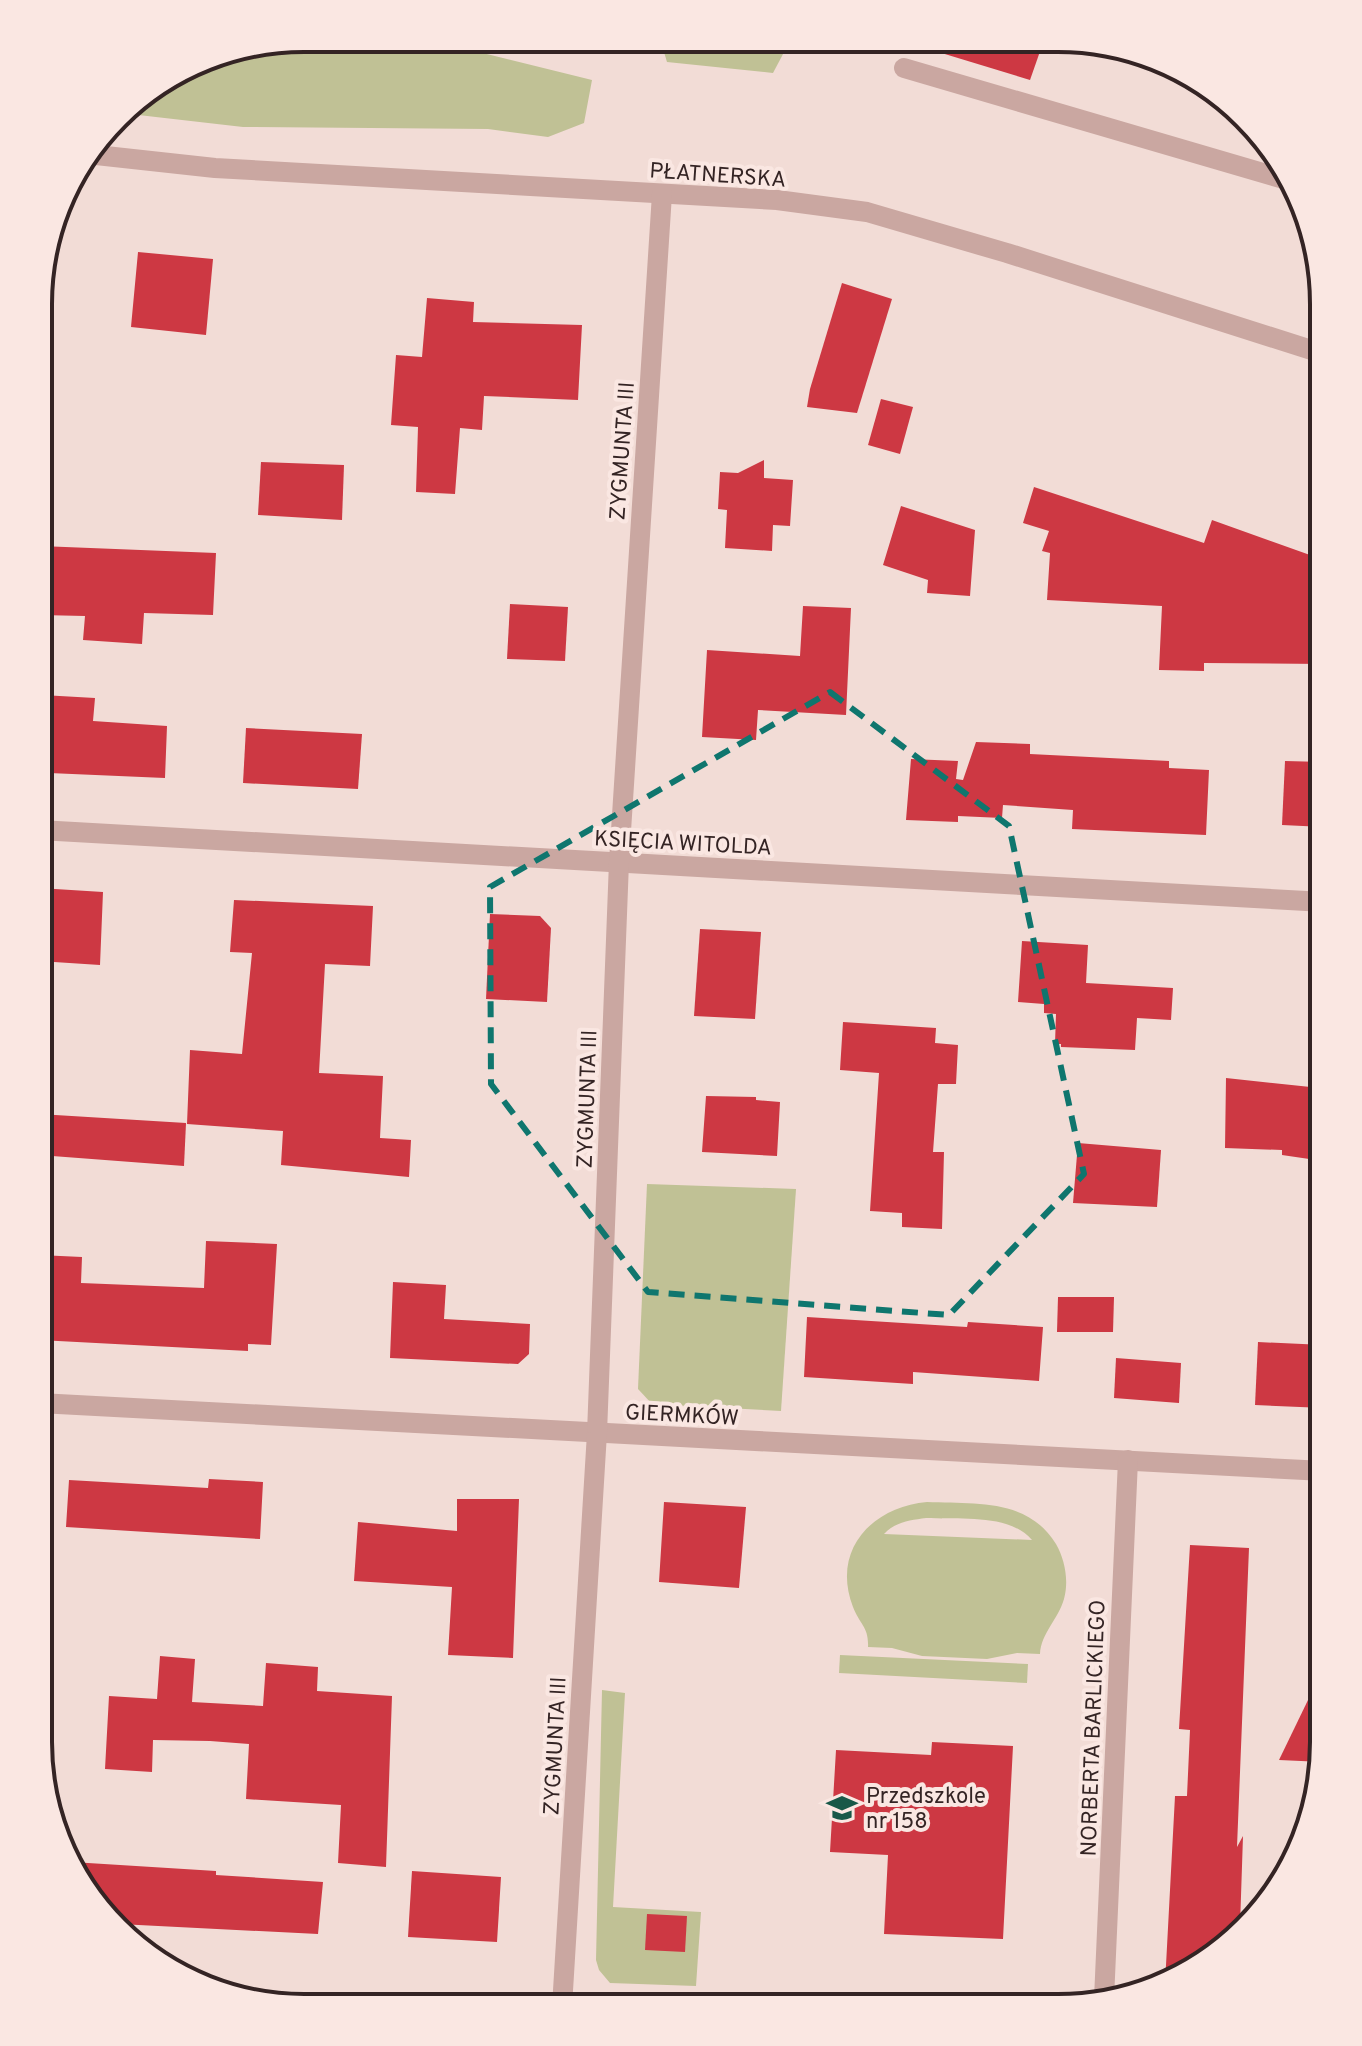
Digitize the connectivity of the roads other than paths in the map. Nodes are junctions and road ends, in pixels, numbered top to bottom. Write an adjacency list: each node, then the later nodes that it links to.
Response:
1 (904, 68): 3 (street)
2 (100, 155): 4 (street, PŁATNERSKA)
3 (1275, 177)
4 (662, 194): 5 (street, PŁATNERSKA); 7 (street, ZYGMUNTA III)
5 (1310, 350)
6 (52, 831): 7 (street, KSIĘCIA WITOLDA)
7 (619, 862): 8 (street, KSIĘCIA WITOLDA); 10 (street, ZYGMUNTA III)
8 (1310, 901)
9 (52, 1404): 10 (street, GIERMKÓW)
10 (597, 1433): 11 (street, GIERMKÓW); 14 (street, ZYGMUNTA III)
11 (1128, 1460): 12 (street, GIERMKÓW); 13 (street, NORBERTA BARLICKIEGO)
12 (1309, 1470)
13 (1104, 1989)
14 (563, 1994)

